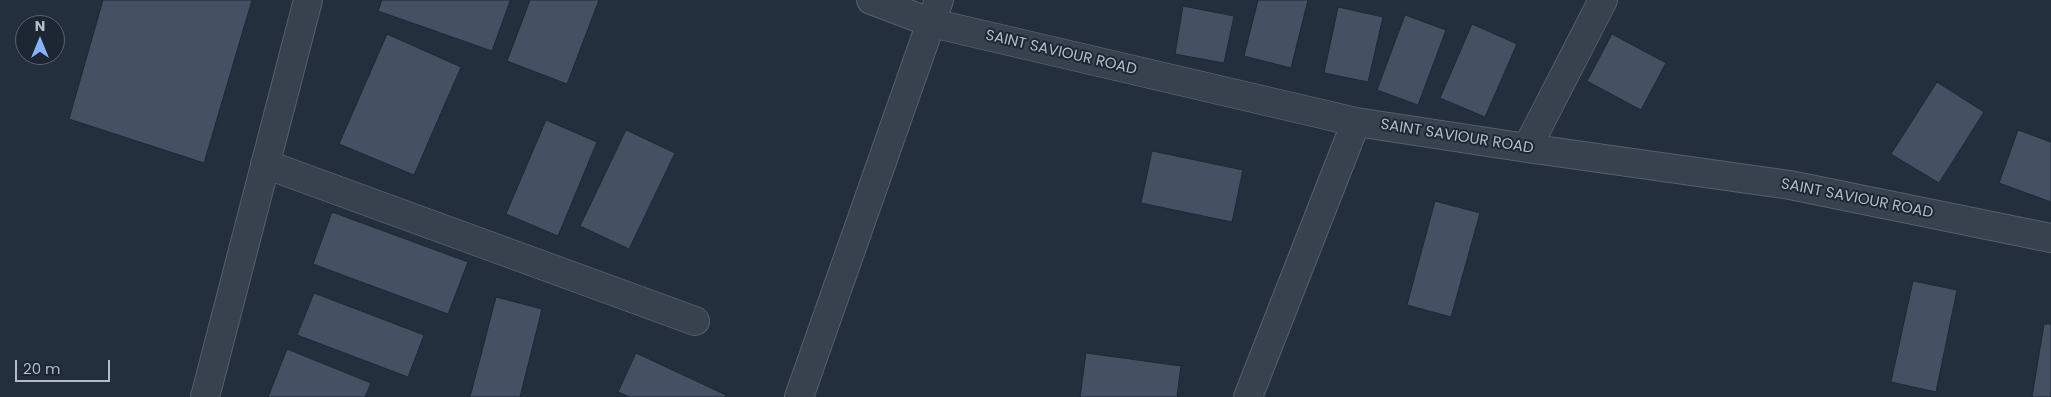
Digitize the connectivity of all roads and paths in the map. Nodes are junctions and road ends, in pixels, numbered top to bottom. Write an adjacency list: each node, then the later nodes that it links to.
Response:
1 (308, 0): 7 (street)
2 (871, 0): 4 (street, SAINT SAVIOUR ROAD)
3 (1604, 0): 6 (street)
4 (936, 12): 5 (street, SAINT SAVIOUR ROAD); 11 (street)
5 (1356, 122): 6 (street, SAINT SAVIOUR ROAD); 12 (street)
6 (1527, 148): 8 (street, SAINT SAVIOUR ROAD)
7 (265, 164): 9 (street); 10 (street)
8 (2051, 238)
9 (695, 321)
10 (205, 397)
11 (799, 397)
12 (1248, 397)

